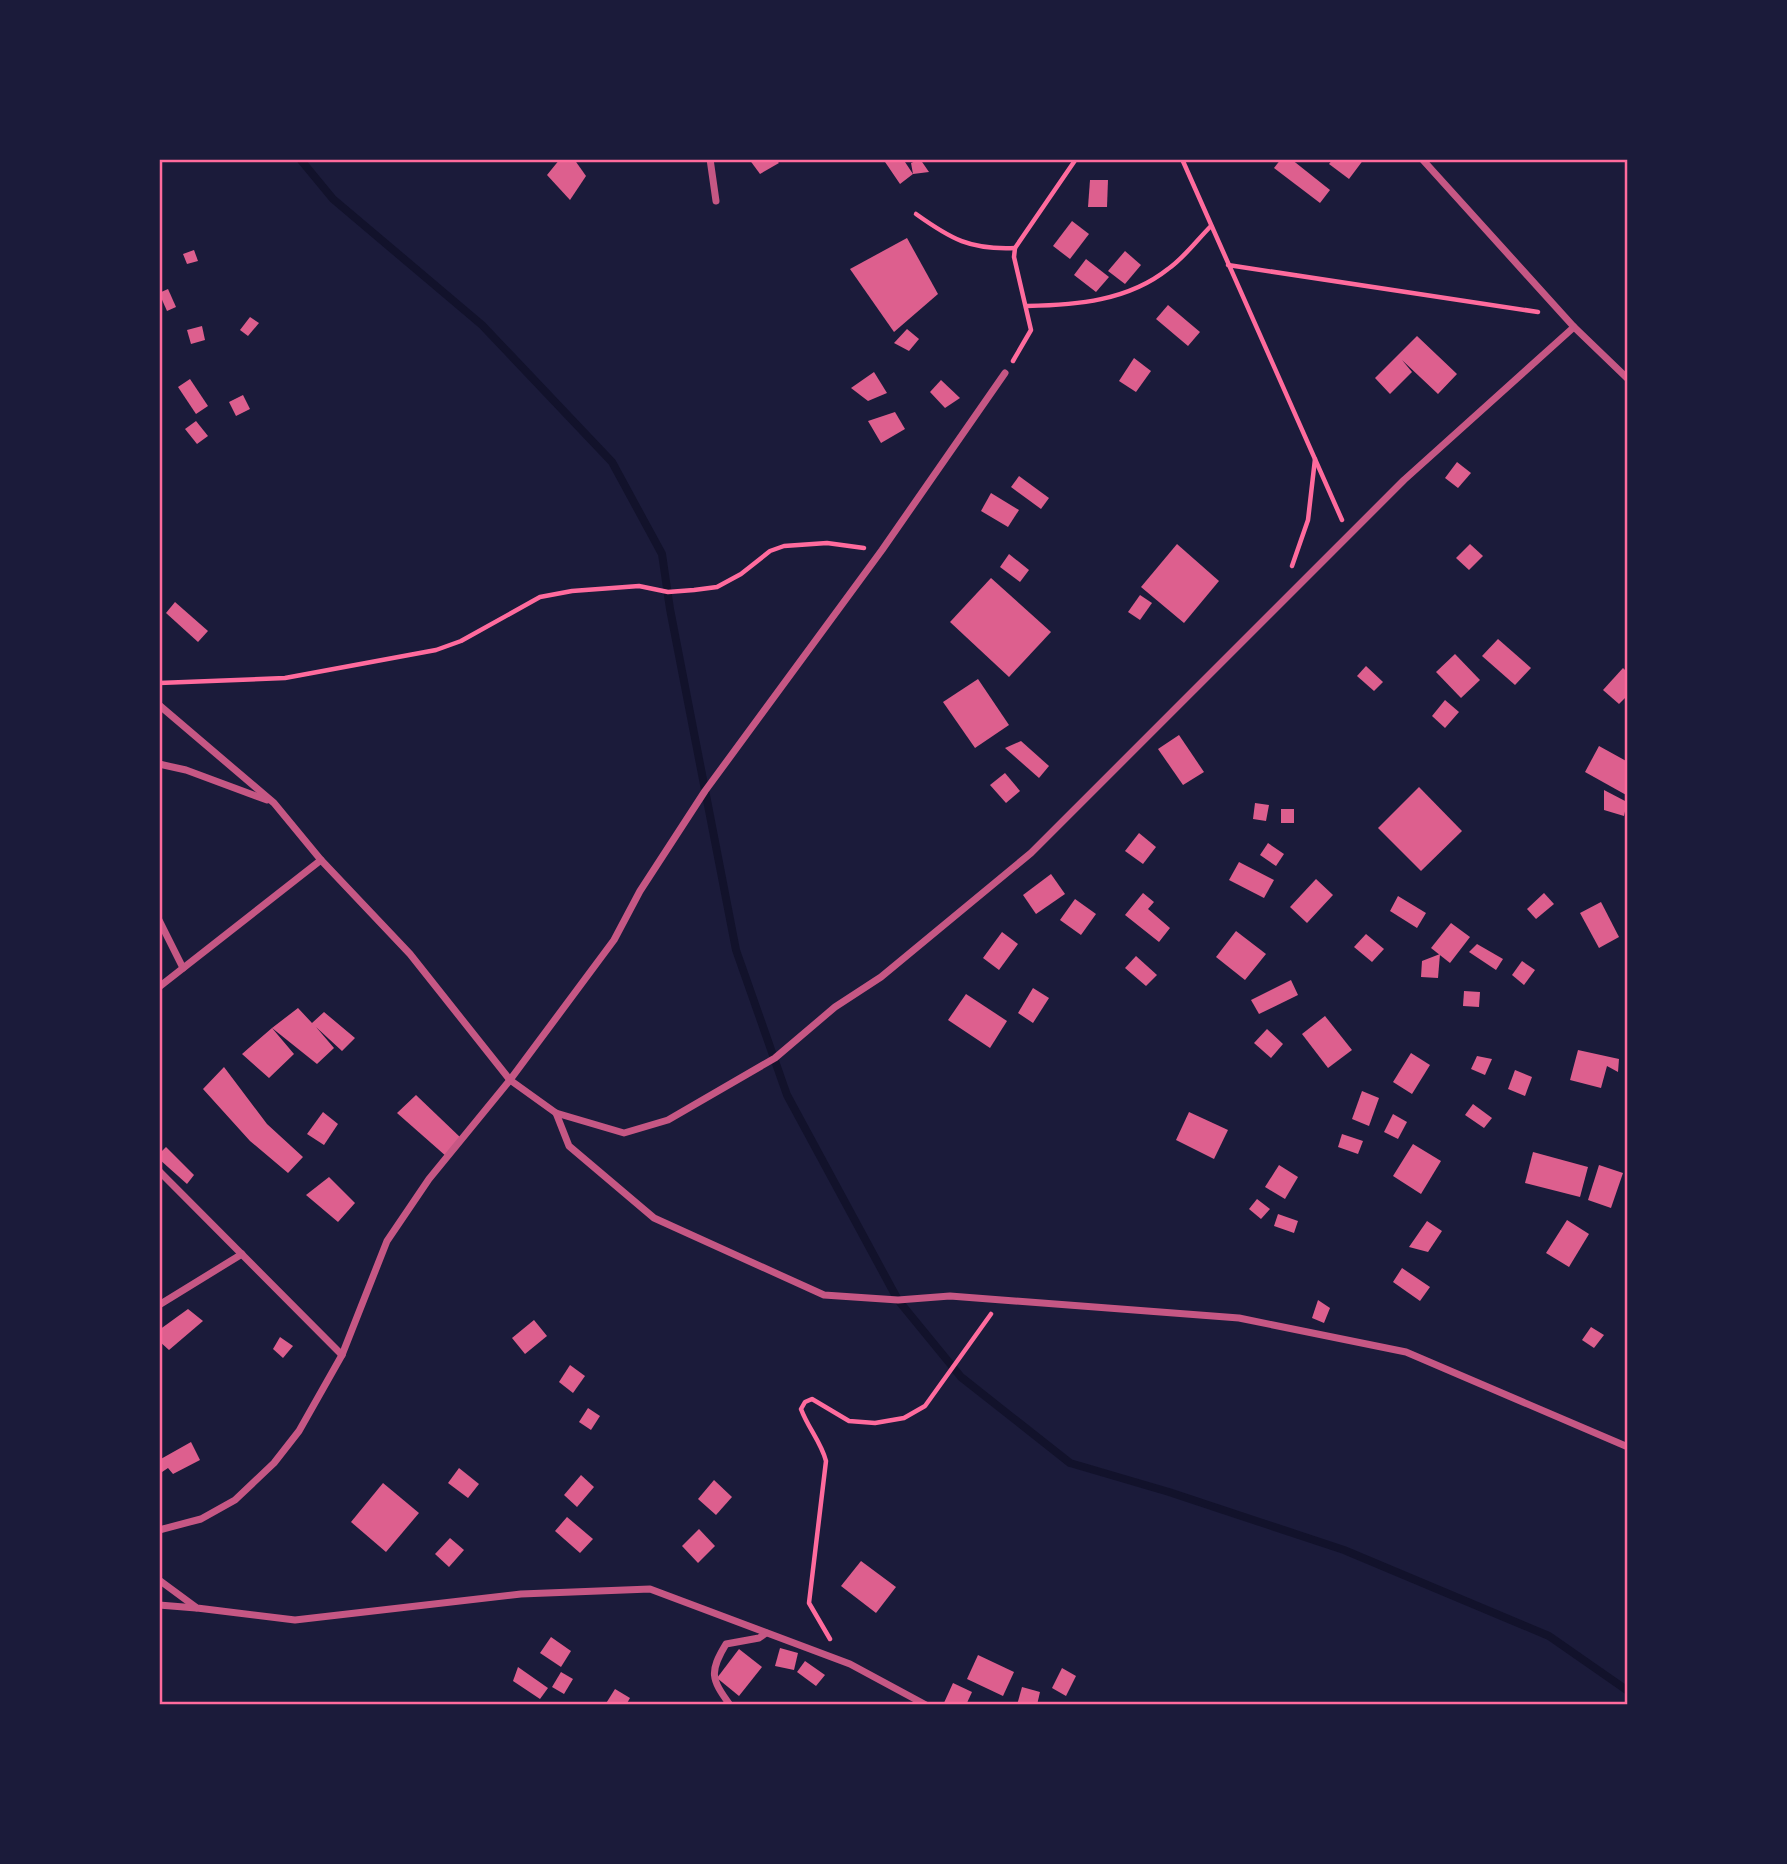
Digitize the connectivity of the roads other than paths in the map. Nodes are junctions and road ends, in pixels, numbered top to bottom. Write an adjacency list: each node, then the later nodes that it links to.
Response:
1 (710, 159): 3 (street)
2 (1422, 159): 4 (street)
3 (716, 201)
4 (1574, 327): 6 (street); 15 (street)
5 (1005, 373): 14 (street)
6 (1628, 379)
7 (159, 705): 9 (street)
8 (159, 764): 9 (street)
9 (274, 803): 10 (street)
10 (321, 860): 12 (street); 14 (street)
11 (159, 920): 12 (street)
12 (183, 968): 13 (street)
13 (159, 987)
14 (510, 1080): 15 (street); 19 (street)
15 (556, 1113): 20 (street)
16 (159, 1171): 17 (street)
17 (242, 1254): 18 (street); 19 (street)
18 (159, 1305)
19 (342, 1355): 21 (street)
20 (1628, 1447)
21 (159, 1530)
22 (159, 1580): 24 (street)
23 (159, 1605): 24 (street)
24 (197, 1608): 25 (street)
25 (766, 1633): 26 (street); 27 (street)
26 (730, 1705)
27 (926, 1705)

